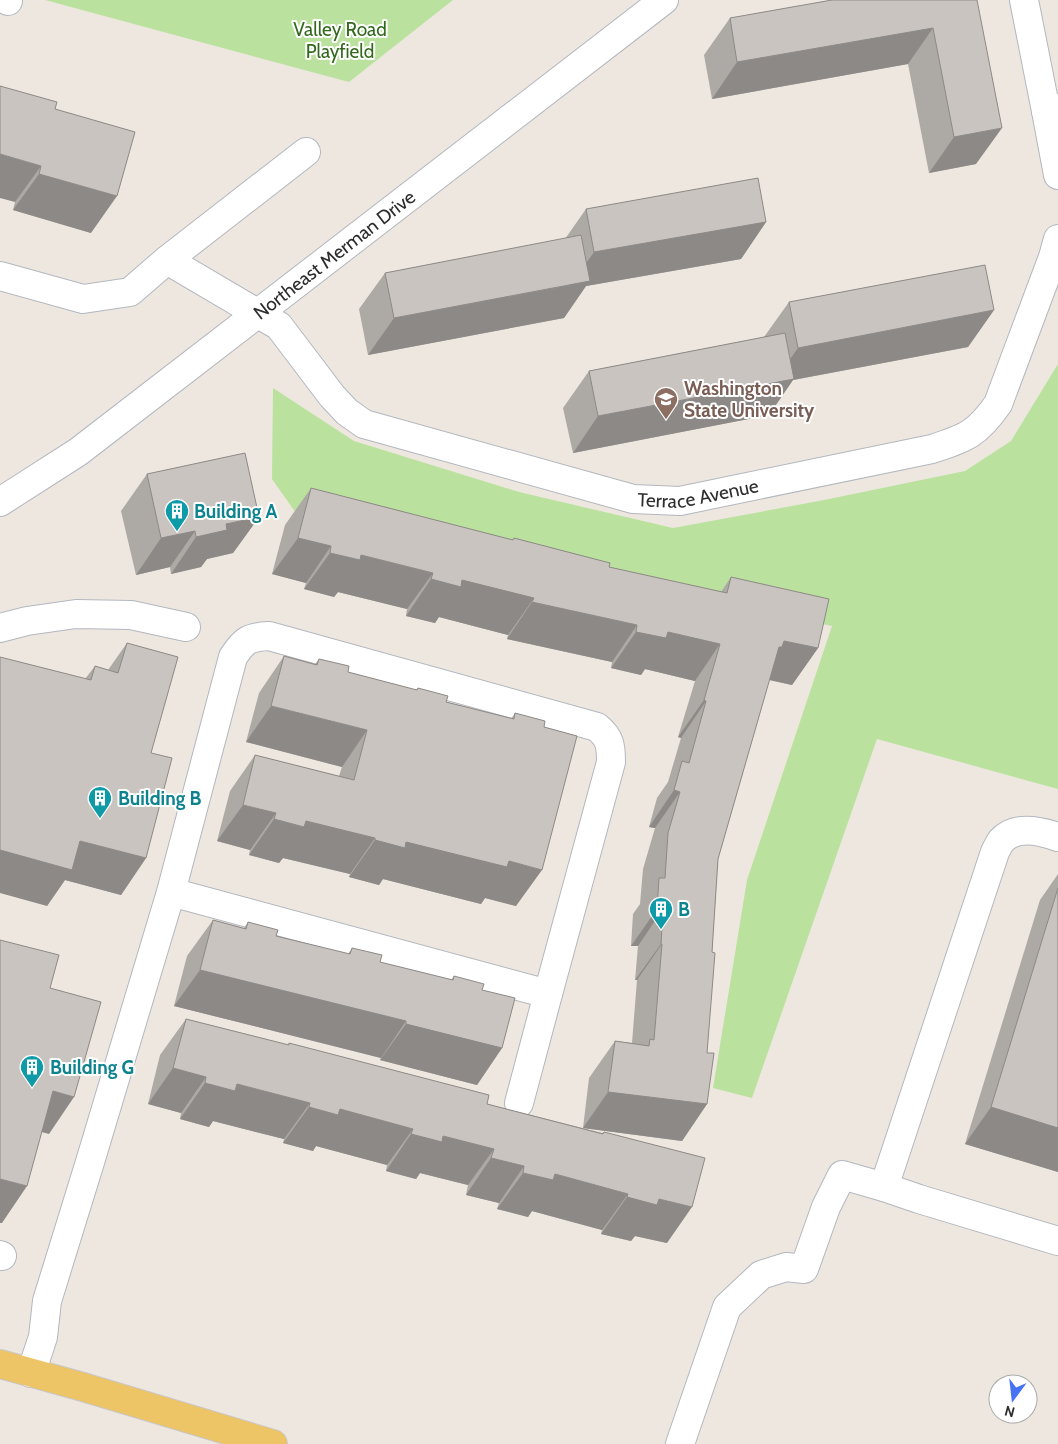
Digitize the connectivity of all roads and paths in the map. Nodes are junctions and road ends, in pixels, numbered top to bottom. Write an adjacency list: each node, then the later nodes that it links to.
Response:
1 (664, 0): 9 (street, Northeast Merman Drive)
2 (1024, 0): 3 (street)
3 (1052, 110): 5 (street)
4 (306, 152): 7 (street)
5 (1058, 175)
6 (1058, 238): 9 (street, Terrace Avenue)
7 (168, 260): 8 (street); 9 (street, Terrace Avenue)
8 (0, 276)
9 (258, 314): 10 (street, Northeast Merman Drive)
10 (0, 502)
11 (186, 627): 12 (street)
12 (0, 628)
13 (1058, 836): 17 (street)
14 (170, 892): 15 (street); 15 (street); 20 (street)
15 (548, 994): 16 (street)
16 (519, 1103)
17 (884, 1187): 18 (street); 22 (street)
18 (1058, 1242)
19 (0, 1364): 20 (main road)
20 (31, 1373): 21 (main road)
21 (273, 1444)
22 (680, 1444)

